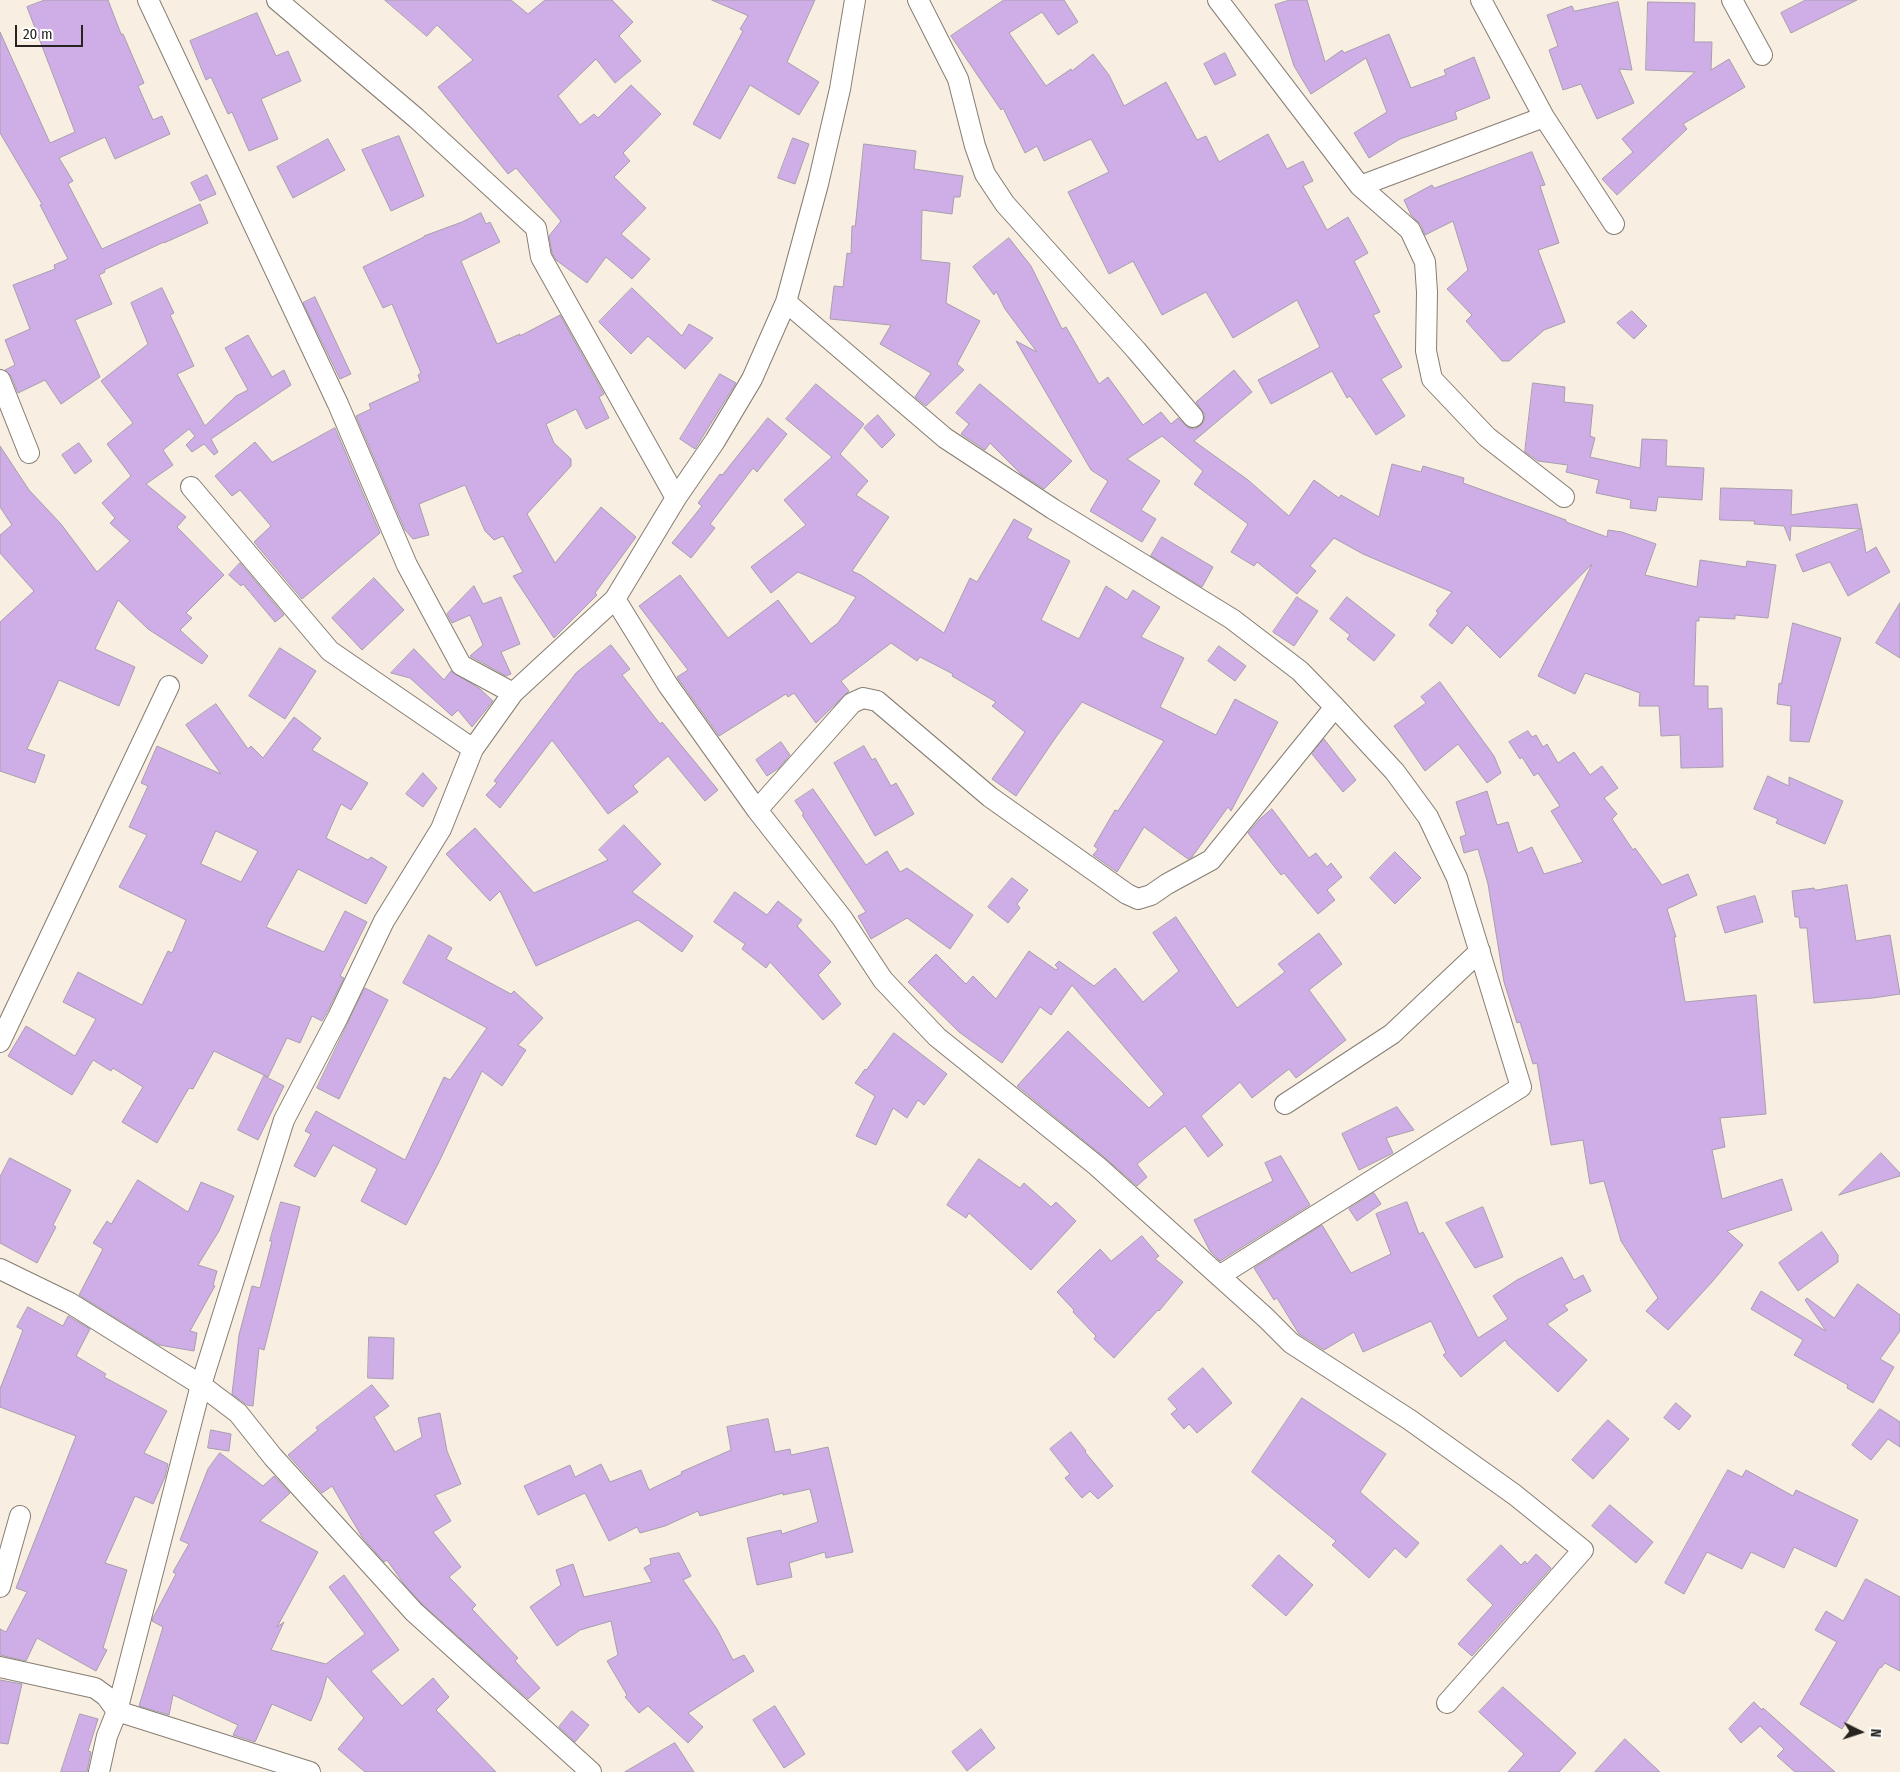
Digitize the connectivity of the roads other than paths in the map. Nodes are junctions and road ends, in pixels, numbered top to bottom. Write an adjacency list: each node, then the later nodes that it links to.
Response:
1 (148, 0): 21 (street)
2 (277, 0): 18 (street)
3 (855, 0): 12 (street)
4 (918, 0): 14 (street)
5 (1218, 0): 10 (street)
6 (1481, 0): 9 (street)
7 (1732, 0): 8 (street)
8 (1762, 56)
9 (1544, 117): 10 (street); 11 (street)
10 (1360, 186): 17 (street)
11 (1614, 224)
12 (786, 302): 18 (street); 22 (street)
13 (0, 380): 15 (street)
14 (1193, 417)
15 (29, 454)
16 (191, 487): 23 (street)
17 (1564, 497)
18 (676, 498): 19 (street)
19 (615, 599): 21 (street); 24 (street)
20 (169, 686): 26 (street)
21 (513, 693): 23 (street)
22 (1335, 707): 24 (street); 25 (street)
23 (473, 749): 30 (street)
24 (757, 810): 29 (street)
25 (1480, 951): 27 (street); 29 (street)
26 (0, 1042)
27 (1285, 1104)
28 (0, 1269): 30 (street)
29 (1219, 1276): 34 (street)
30 (201, 1385): 35 (street); 38 (street)
31 (20, 1516): 32 (street)
32 (0, 1587)
33 (0, 1668): 35 (street)
34 (1448, 1704)
35 (117, 1711): 36 (street); 37 (street)
36 (99, 1772)
37 (310, 1772)
38 (591, 1772)

